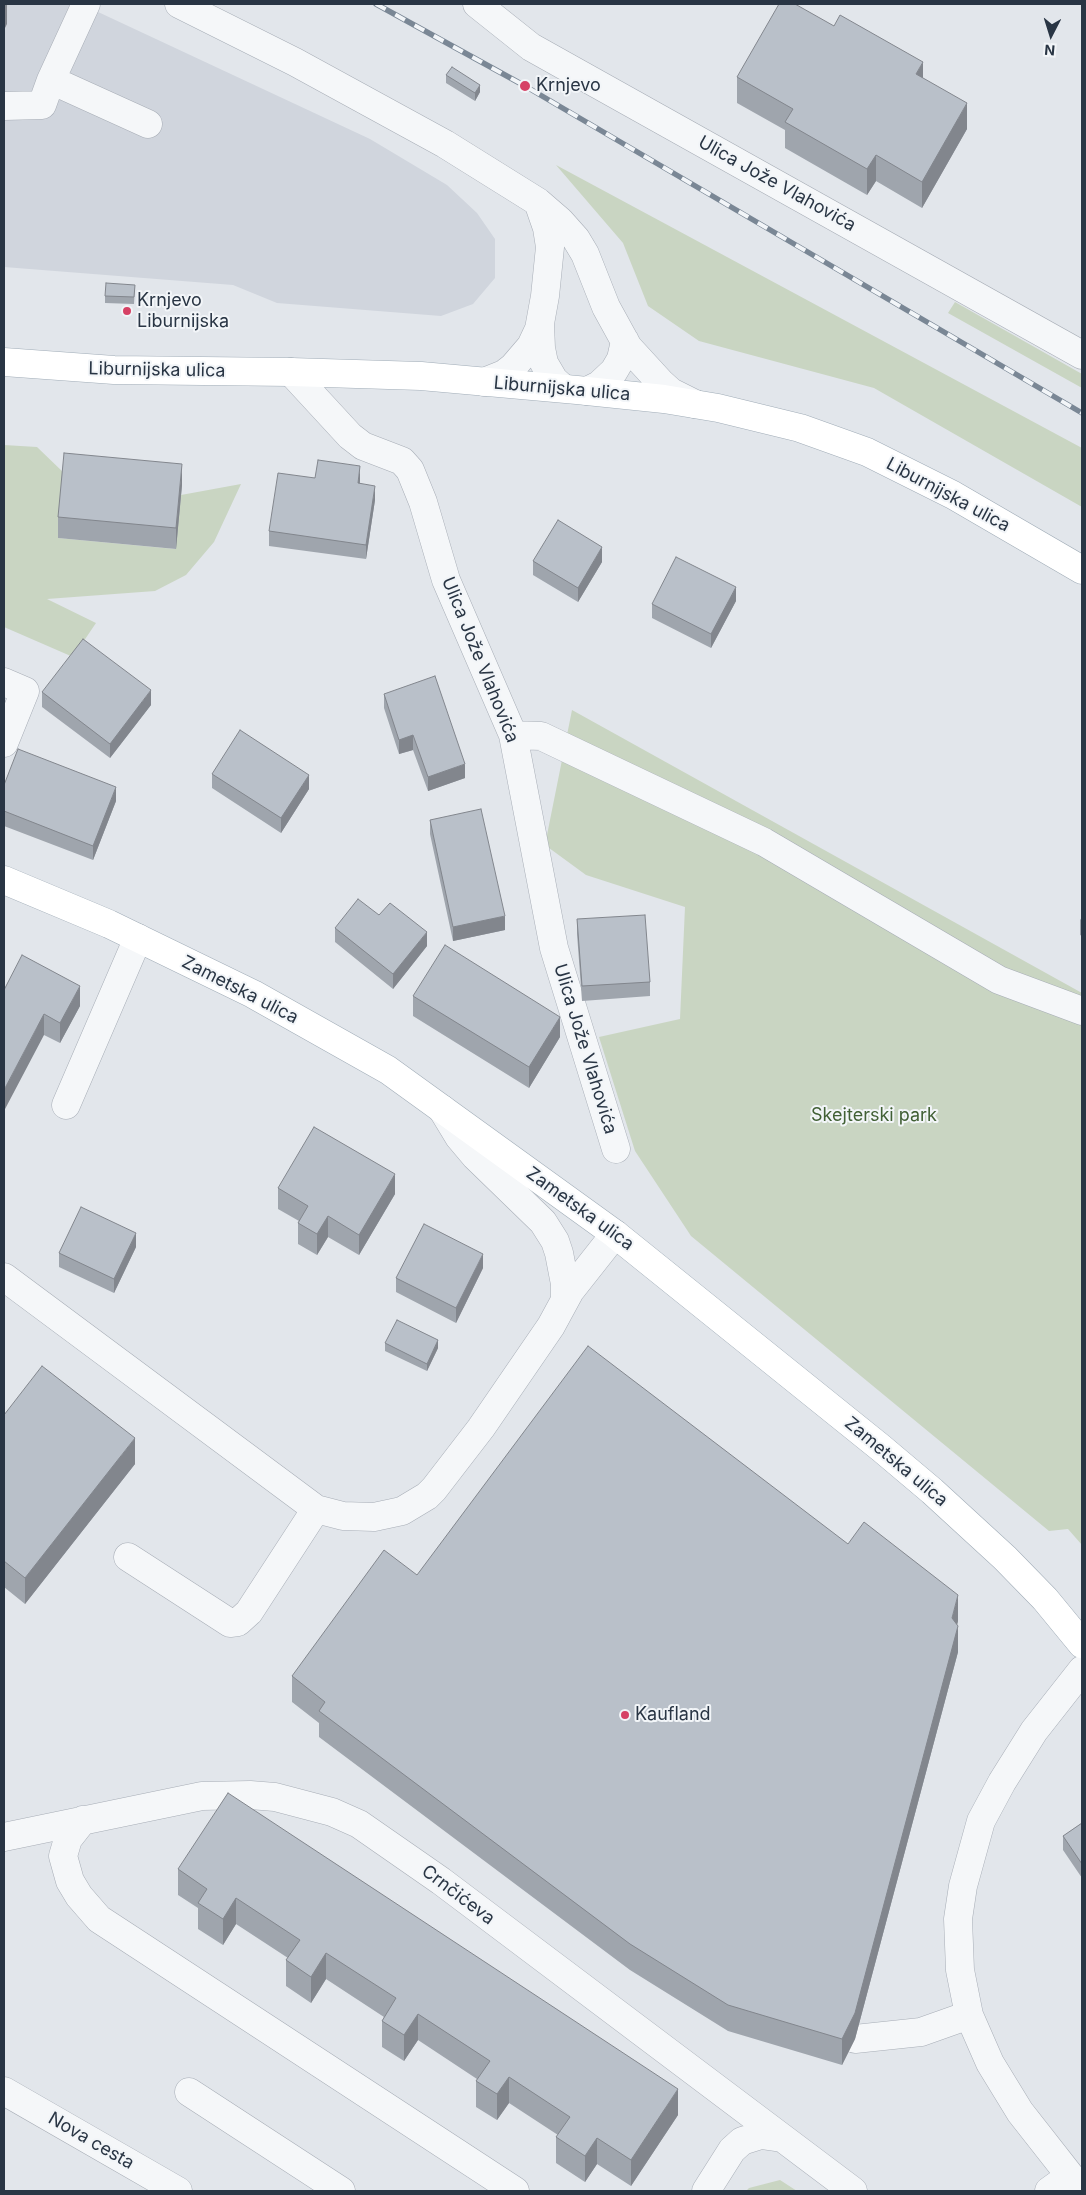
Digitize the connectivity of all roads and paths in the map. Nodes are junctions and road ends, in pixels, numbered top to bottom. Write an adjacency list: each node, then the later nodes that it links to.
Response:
1 (86, 4): 4 (street)
2 (179, 4): 7 (street)
3 (477, 4): 10 (street, Ulica Jože Vlahovića)
4 (51, 80): 5 (street); 6 (street)
5 (4, 106)
6 (148, 124)
7 (538, 202): 8 (street); 9 (street)
8 (541, 318): 13 (street); 14 (street)
9 (625, 341): 14 (street); 15 (street)
10 (1082, 355)
11 (4, 362): 12 (main road, Liburnijska ulica)
12 (291, 372): 13 (main road, Liburnijska ulica); 18 (street, Ulica Jože Vlahovića)
13 (484, 382): 14 (main road, Liburnijska ulica)
14 (575, 390): 15 (main road, Liburnijska ulica)
15 (697, 404): 16 (main road, Liburnijska ulica)
16 (1082, 570)
17 (4, 682): 19 (street)
18 (513, 735): 22 (street); 25 (street, Ulica Jože Vlahovića)
19 (4, 743)
20 (4, 880): 21 (main road, Zametska ulica)
21 (138, 938): 23 (street); 24 (main road, Zametska ulica)
22 (1082, 1011)
23 (66, 1106)
24 (442, 1109): 26 (main road, Zametska ulica); 28 (street)
25 (616, 1149)
26 (615, 1234): 28 (street); 31 (main road, Zametska ulica)
27 (4, 1277): 29 (street)
28 (564, 1300): 29 (street)
29 (316, 1509): 30 (street)
30 (128, 1557)
31 (1082, 1644)
32 (1082, 1670): 35 (street)
33 (82, 1820): 34 (street, Crnčićeva); 39 (street, Crnčićeva); 43 (street)
34 (4, 1837)
35 (969, 2016): 36 (street); 40 (street)
36 (855, 2038)
37 (4, 2091): 41 (street, Nova cesta)
38 (189, 2092): 42 (street)
39 (782, 2138): 44 (street); 45 (street, Crnčićeva)
40 (1067, 2186)
41 (178, 2191)
42 (341, 2191)
43 (515, 2191)
44 (706, 2191)
45 (853, 2191)

